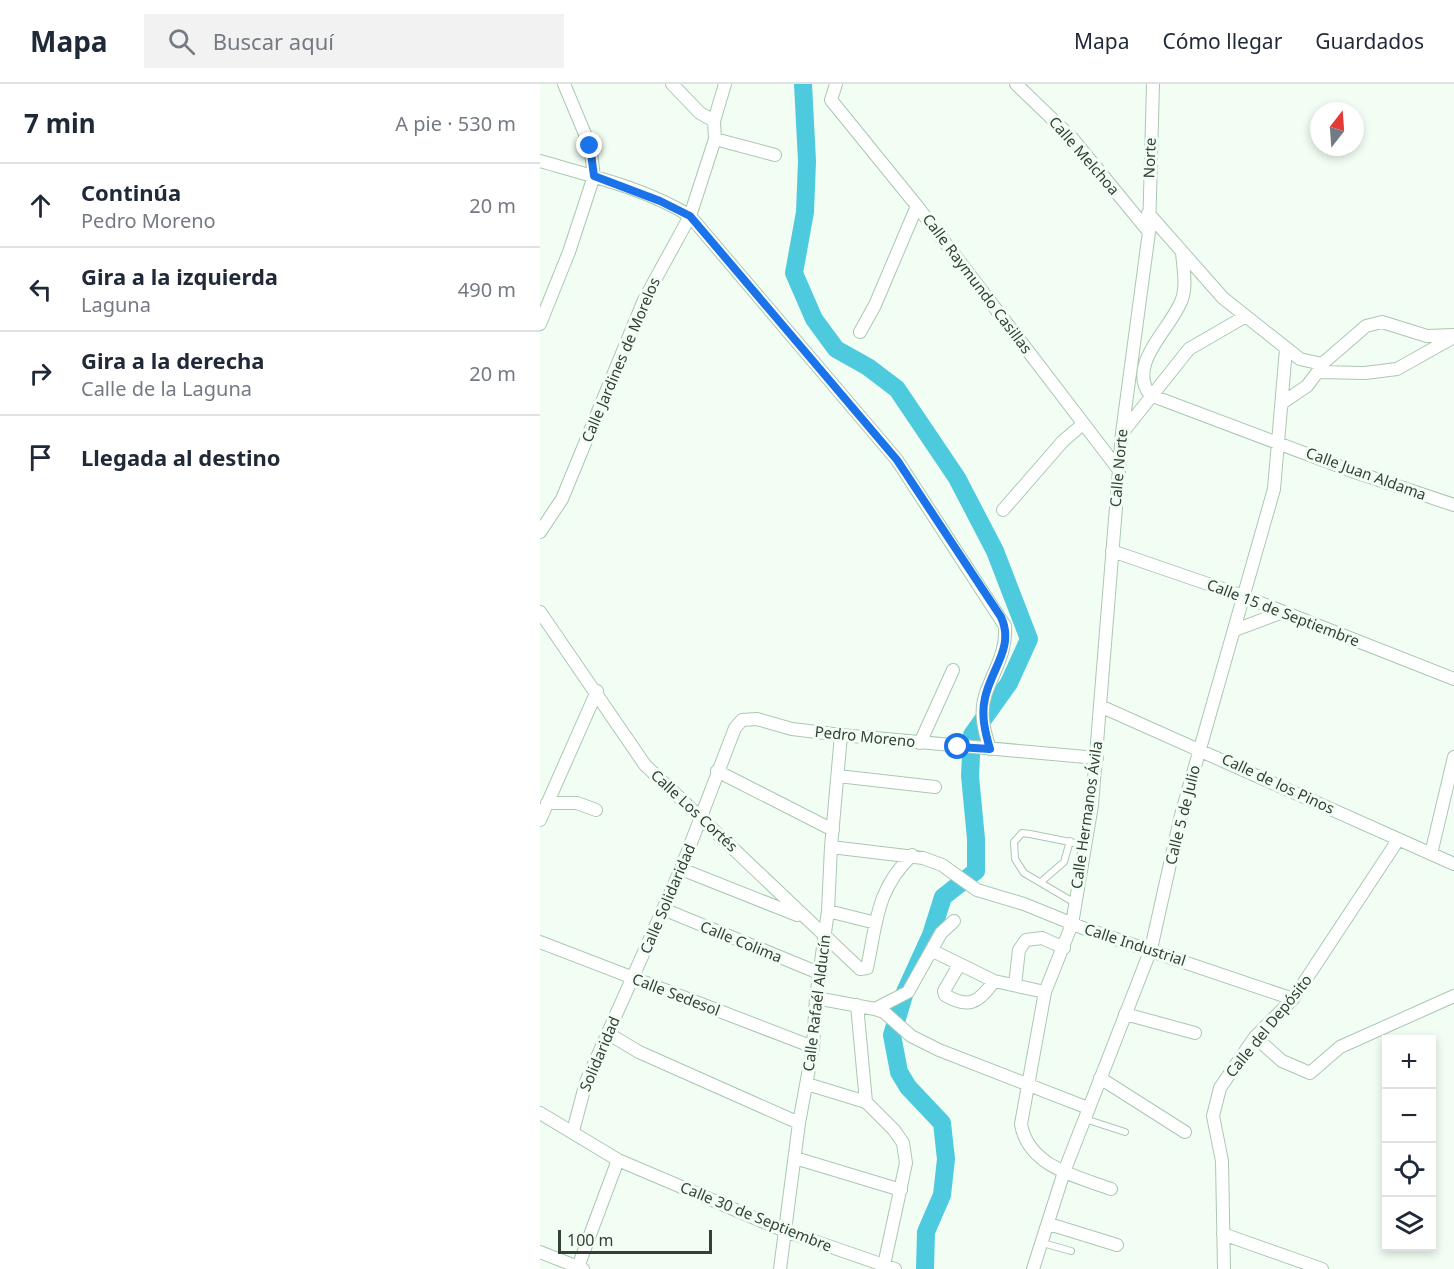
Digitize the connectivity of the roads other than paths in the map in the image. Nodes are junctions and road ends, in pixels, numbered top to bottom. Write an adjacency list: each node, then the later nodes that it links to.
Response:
1 (564, 84): 11 (street)
2 (672, 84): 7 (street)
3 (725, 84): 7 (street, Calle Jardines de Morelos)
4 (836, 84): 12 (street, Calle Raymundo Casillas)
5 (1016, 84): 15 (street, Calle Melchoa)
6 (1153, 84): 13 (street, Norte)
7 (714, 121): 8 (street, Calle Jardines de Morelos)
8 (715, 139): 9 (street); 14 (street, Calle Jardines de Morelos)
9 (775, 155)
10 (540, 161): 11 (street)
11 (594, 176): 14 (street); 18 (street)
12 (917, 206): 19 (street); 25 (street, Calle Raymundo Casillas)
13 (1148, 213): 15 (street, Norte); 16 (street)
14 (690, 216): 31 (street, Calle Jardines de Morelos); 45 (street)
15 (1149, 231): 26 (street, Calle Norte)
16 (1182, 252): 17 (street); 23 (street)
17 (1245, 316): 21 (street); 23 (street)
18 (540, 324)
19 (860, 332)
20 (1454, 336): 22 (street); 22 (street)
21 (1286, 349): 22 (street); 24 (street, Calle 5 de Julio)
22 (1321, 368): 24 (street)
23 (1150, 395): 26 (street); 27 (street, Calle Juan Aldama)
24 (1282, 403): 27 (street, Calle 5 de Julio)
25 (1083, 424): 28 (street, Calle Raymundo Casillas); 30 (street)
26 (1122, 433): 28 (street, Calle Norte)
27 (1278, 442): 29 (street, Calle Juan Aldama); 33 (street, Calle 5 de Julio)
28 (1119, 470): 32 (street, Calle Norte)
29 (1454, 506)
30 (1003, 510)
31 (540, 532)
32 (1112, 551): 33 (street, Calle 15 de Septiembre); 40 (street, Calle Norte)
33 (1243, 596): 35 (street, Calle 15 de Septiembre); 36 (street, Calle 5 de Julio)
34 (540, 612): 39 (street, Calle Los Cortés)
35 (1283, 612): 36 (street); 38 (street, Calle 15 de Septiembre)
36 (1235, 630): 44 (street, Calle 5 de Julio)
37 (953, 670): 43 (street)
38 (1454, 679)
39 (597, 691): 51 (street); 53 (street, Calle Los Cortés)
40 (1100, 706): 44 (street, Calle de los Pinos); 47 (street, Calle Hermanos Ávila)
41 (742, 720): 42 (street, Pedro Moreno); 48 (street, Calle Solidaridad)
42 (841, 735): 43 (street, Pedro Moreno); 49 (street, Calle Rafaél Alducín)
43 (920, 743): 45 (street, Pedro Moreno)
44 (1200, 748): 56 (street, Calle de los Pinos); 75 (street, Calle 5 de Julio)
45 (984, 749): 47 (street, Pedro Moreno)
46 (1454, 757): 60 (street)
47 (1097, 758): 58 (street, Calle Hermanos Ávila)
48 (717, 771): 53 (street, Calle Solidaridad); 55 (street)
49 (838, 776): 50 (street); 55 (street, Calle Rafaél Alducín)
50 (935, 787)
51 (548, 803): 52 (street); 54 (street)
52 (596, 810)
53 (703, 817): 63 (street, Calle Solidaridad); 68 (street, Calle Los Cortés)
54 (540, 820)
55 (832, 830): 59 (street, Calle Rafaél Alducín)
56 (1398, 840): 60 (street, Calle de los Pinos); 85 (street, Calle del Depósito)
57 (1070, 842): 58 (lane); 64 (lane); 64 (lane)
58 (1085, 845): 65 (street, Calle Hermanos Ávila)
59 (831, 847): 61 (street, Calle Industrial); 67 (street, Calle Rafaél Alducín)
60 (1431, 854): 62 (street, Calle de los Pinos)
61 (912, 855): 70 (street); 71 (street, Calle Industrial)
62 (1454, 864)
63 (681, 869): 66 (street, Calle Solidaridad); 68 (street)
64 (1042, 881): 65 (lane)
65 (1075, 903): 71 (street, Calle Hermanos Ávila)
66 (663, 909): 78 (street, Calle Colima); 79 (street, Calle Solidaridad)
67 (828, 911): 70 (street); 72 (street, Calle Rafaél Alducín)
68 (803, 918): 72 (street, Calle Los Cortés)
69 (954, 921): 76 (street)
70 (876, 923): 72 (street, Calle Los Cortés)
71 (1072, 924): 74 (street, Calle Hermanos Ávila); 75 (street, Calle Industrial)
72 (824, 938): 78 (street, Calle Rafaél Alducín)
73 (540, 942): 79 (street, Calle Sedesol)
74 (1064, 948): 81 (street); 82 (street, Calle Hermanos Ávila)
75 (1150, 949): 85 (street, Calle Industrial); 88 (street, Calle 5 de Julio)
76 (933, 951): 77 (street); 87 (street)
77 (959, 965): 80 (street); 80 (street)
78 (819, 973): 84 (street, Calle Rafaél Alducín)
79 (634, 979): 90 (street, Solidaridad); 92 (street, Calle Sedesol)
80 (993, 981): 81 (street)
81 (1015, 985): 82 (street)
82 (1045, 992): 95 (street, Calle Hermanos Ávila)
83 (1454, 996): 91 (street)
84 (816, 998): 86 (street); 92 (street, Calle Rafaél Alducín)
85 (1293, 999): 91 (street, Calle del Depósito)
86 (857, 1005): 87 (street); 96 (street)
87 (881, 1008): 95 (street)
88 (1125, 1014): 89 (street); 93 (street, Calle 5 de Julio)
89 (1195, 1033)
90 (609, 1034): 99 (street); 100 (street, Solidaridad)
91 (1255, 1037): 110 (street, Calle del Depósito)
92 (813, 1047): 94 (street, Calle Rafaél Alducín)
93 (1100, 1078): 98 (street, Calle 5 de Julio); 101 (street)
94 (807, 1084): 96 (street); 99 (street, Calle Rafaél Alducín)
95 (1028, 1084): 98 (street); 105 (street, Calle Hermanos Ávila)
96 (866, 1102): 107 (street)
97 (540, 1113): 100 (street, Calle 30 de Septiembre)
98 (1086, 1113): 102 (lane); 105 (street, Calle 5 de Julio)
99 (800, 1123): 103 (street, Calle Rafaél Alducín)
100 (573, 1131): 104 (street, Calle 30 de Septiembre)
101 (1185, 1131)
102 (1125, 1132)
103 (795, 1158): 107 (street); 109 (street, Calle Rafaél Alducín)
104 (618, 1160): 109 (street, Calle 30 de Septiembre); 116 (street)
105 (1064, 1172): 106 (street, Calle Hermanos Ávila); 108 (street, Calle 5 de Julio)
106 (1111, 1189)
107 (901, 1190): 115 (street)
108 (1048, 1224): 111 (street, Calle 5 de Julio); 112 (street)
109 (785, 1231): 115 (street, Calle 30 de Septiembre); 117 (street, Calle Rafaél Alducín)
110 (1223, 1234): 119 (street, Calle del Depósito); 120 (street)
111 (1043, 1243): 113 (lane); 118 (street, Calle 5 de Julio)
112 (1117, 1245)
113 (1071, 1251)
114 (540, 1252): 116 (street)
115 (890, 1267)
116 (576, 1268)
117 (780, 1269)
118 (1033, 1269)
119 (1224, 1269)
120 (1322, 1269)

